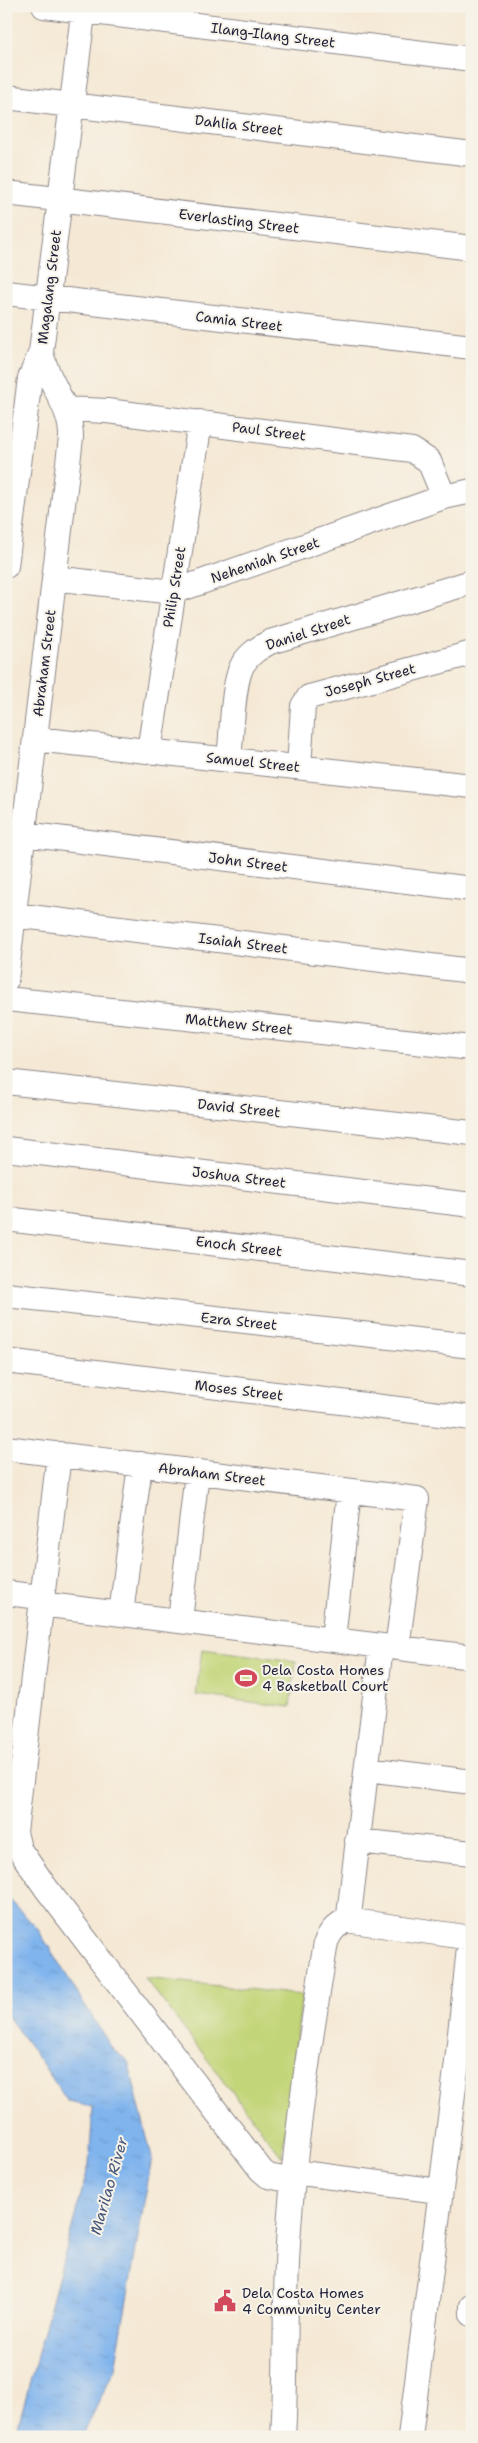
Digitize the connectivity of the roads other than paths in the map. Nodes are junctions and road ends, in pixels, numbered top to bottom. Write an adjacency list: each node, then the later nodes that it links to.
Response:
1 (44, 6): 2 (street, Ilang-Ilang Street)
2 (83, 9): 3 (street, Ilang-Ilang Street); 5 (street, Magalang Street)
3 (472, 59)
4 (6, 97): 5 (street, Dahlia Street)
5 (72, 105): 6 (street, Dahlia Street); 8 (street, Magalang Street)
6 (472, 154)
7 (6, 193): 8 (street, Everlasting Street)
8 (60, 199): 9 (street, Everlasting Street); 11 (street, Magalang Street)
9 (472, 248)
10 (6, 293): 11 (street, Camia Street)
11 (48, 298): 12 (street, Camia Street); 13 (street, Magalang Street)
12 (472, 348)
13 (42, 352): 14 (street, Abraham Street); 16 (street, Magalang Street)
14 (66, 409): 15 (street, Paul Street); 20 (street, Abraham Street)
15 (200, 422): 18 (street, Paul Street); 22 (street, Philip Street)
16 (14, 444): 19 (street, Magalang Street)
17 (472, 491): 18 (street, Nehemiah Street)
18 (444, 497): 22 (street, Nehemiah Street)
19 (6, 566)
20 (54, 578): 22 (street, Nehemiah Street); 24 (street, Abraham Street)
21 (472, 582): 26 (street, Daniel Street)
22 (173, 592): 25 (street, Philip Street)
23 (472, 653): 27 (street, Joseph Street)
24 (35, 739): 25 (street, Samuel Street); 29 (street, Abraham Street)
25 (149, 751): 26 (street, Samuel Street)
26 (229, 760): 27 (street, Samuel Street)
27 (298, 767): 28 (street, Samuel Street)
28 (472, 786)
29 (24, 834): 30 (street, John Street); 31 (street, Abraham Street)
30 (472, 889)
31 (14, 915): 32 (street, Isaiah Street); 33 (street, Abraham Street)
32 (472, 971)
33 (6, 980)
34 (6, 999): 35 (street, Matthew Street)
35 (472, 1048)
36 (6, 1082): 37 (street, David Street)
37 (472, 1134)
38 (6, 1150): 39 (street, Joshua Street)
39 (472, 1205)
40 (6, 1219): 41 (street, Enoch Street)
41 (472, 1274)
42 (6, 1295): 43 (street, Ezra Street)
43 (472, 1346)
44 (6, 1361): 45 (street, Moses Street)
45 (472, 1418)
46 (6, 1448): 47 (street, Abraham Street)
47 (59, 1454): 48 (street, Abraham Street); 52 (street)
48 (140, 1464): 49 (street, Abraham Street); 53 (street)
49 (197, 1472): 50 (street, Abraham Street); 54 (street)
50 (349, 1491): 55 (street); 56 (street, Abraham Street)
51 (6, 1593): 52 (street)
52 (41, 1601): 53 (street); 64 (street)
53 (121, 1614): 54 (street)
54 (180, 1621): 55 (street)
55 (333, 1640): 56 (street)
56 (389, 1647): 57 (street); 58 (street)
57 (472, 1657)
58 (366, 1769): 59 (street); 60 (street)
59 (472, 1782)
60 (358, 1841): 61 (street); 62 (street)
61 (472, 1853)
62 (346, 1920): 63 (street); 64 (street)
63 (471, 1938): 65 (street)
64 (294, 2177): 65 (street); 68 (street)
65 (439, 2190): 69 (street)
66 (472, 2306): 67 (street)
67 (472, 2314)
68 (283, 2437)
69 (410, 2437)

